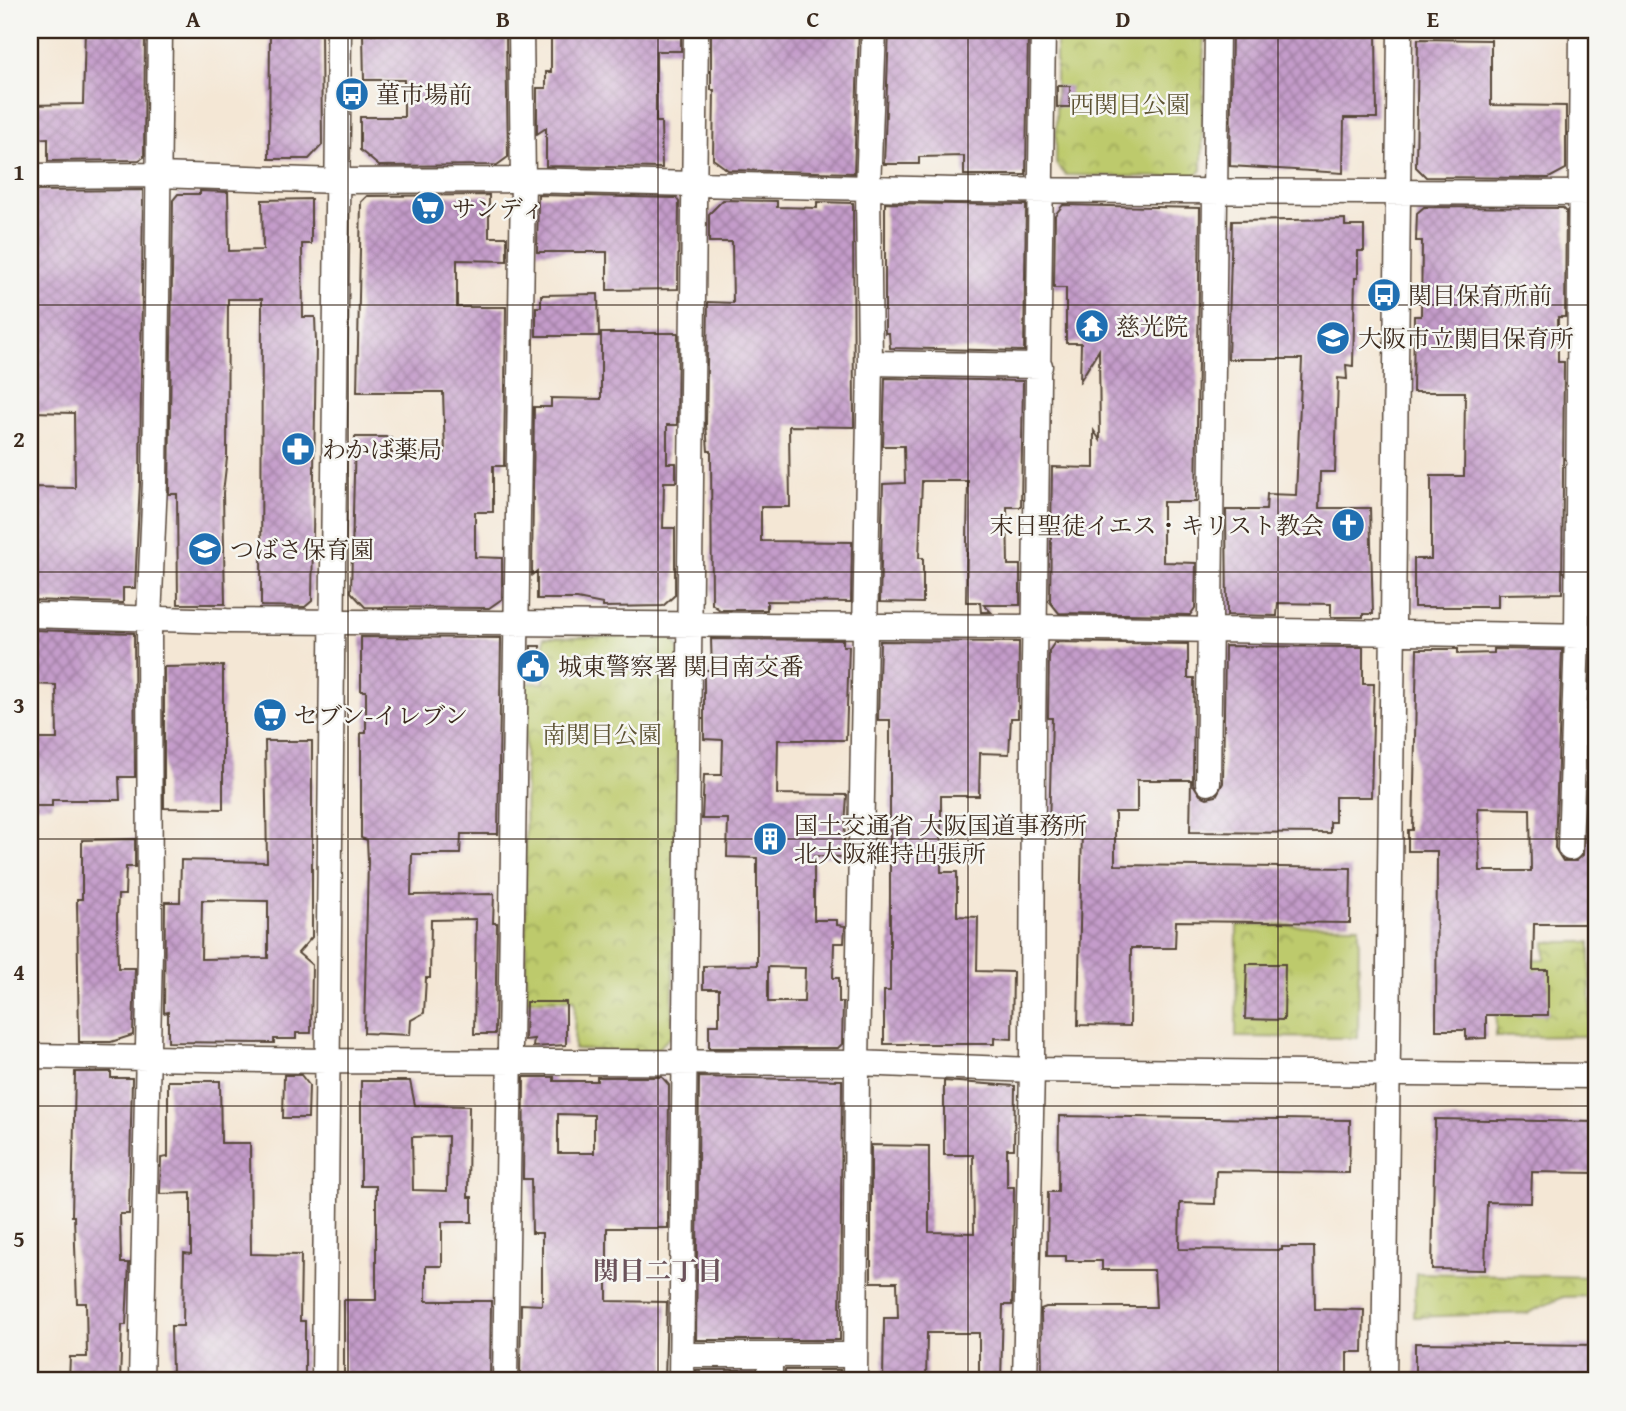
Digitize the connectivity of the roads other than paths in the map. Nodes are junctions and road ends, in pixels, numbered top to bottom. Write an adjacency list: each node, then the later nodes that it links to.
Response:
1 (160, 30): 10 (street)
2 (339, 30): 13 (street)
3 (521, 30): 12 (street)
4 (696, 30): 14 (street)
5 (874, 30): 15 (street)
6 (1043, 30): 16 (street)
7 (1217, 30): 17 (street)
8 (1400, 30): 18 (street)
9 (1582, 30): 19 (street)
10 (158, 175): 11 (street); 13 (street); 23 (street)
11 (30, 176)
12 (523, 180): 13 (street); 14 (street); 25 (street)
13 (338, 181): 24 (street)
14 (695, 185): 15 (street); 26 (street)
15 (868, 188): 16 (street); 20 (street)
16 (1039, 190): 17 (street); 21 (street)
17 (1216, 190): 18 (street); 29 (street)
18 (1398, 193): 19 (street); 30 (street)
19 (1589, 193): 31 (street)
20 (870, 363): 21 (street); 27 (street)
21 (1040, 366): 28 (street)
22 (30, 615): 23 (street)
23 (149, 619): 24 (street); 35 (street)
24 (331, 622): 25 (street); 36 (street)
25 (516, 622): 26 (street); 37 (street)
26 (690, 625): 27 (street); 38 (street)
27 (864, 625): 28 (street); 39 (street)
28 (1034, 627): 29 (street); 40 (street)
29 (1212, 631): 30 (street); 32 (street)
30 (1391, 633): 31 (street); 41 (street)
31 (1587, 635): 33 (street)
32 (1208, 783)
33 (1570, 848)
34 (30, 1056): 35 (street)
35 (148, 1056): 36 (street); 46 (street)
36 (327, 1061): 37 (street); 47 (street)
37 (509, 1062): 38 (street); 48 (street)
38 (687, 1063): 39 (street); 43 (street)
39 (857, 1063): 40 (street); 44 (street)
40 (1032, 1070): 41 (street); 52 (street)
41 (1385, 1072): 42 (street); 53 (street)
42 (1596, 1076)
43 (682, 1355): 45 (street); 49 (street)
44 (855, 1355): 45 (street); 51 (street)
45 (770, 1356): 50 (street)
46 (141, 1381)
47 (324, 1381)
48 (505, 1381)
49 (681, 1381)
50 (770, 1381)
51 (855, 1381)
52 (1026, 1381)
53 (1384, 1381)

